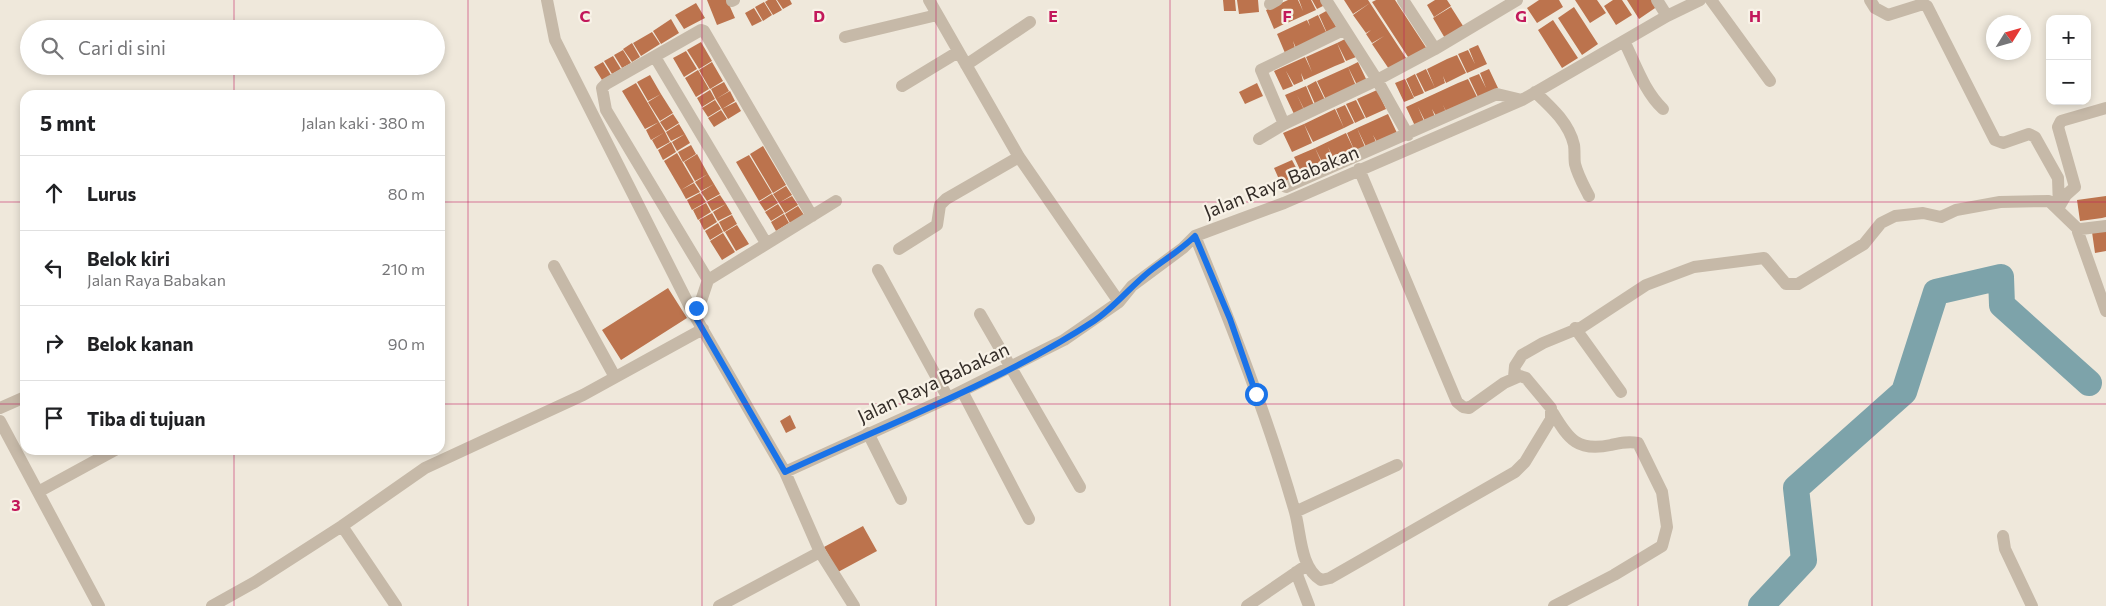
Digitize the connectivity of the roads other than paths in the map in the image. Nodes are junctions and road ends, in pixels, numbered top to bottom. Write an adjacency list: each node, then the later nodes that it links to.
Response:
1 (547, 0): 48 (street)
2 (929, 0): 10 (street)
3 (1326, 0): 13 (street)
4 (1403, 0): 16 (street)
5 (1517, 0): 16 (street)
6 (1657, 0): 11 (street)
7 (1700, 0): 11 (street, Jalan Raya Babakan)
8 (1712, 0): 21 (street)
9 (1870, 0): 35 (street)
10 (937, 15): 14 (street); 17 (street)
11 (1667, 16): 15 (street, Jalan Raya Babakan)
12 (1030, 22): 19 (street)
13 (1343, 30): 20 (street); 27 (street)
14 (845, 37)
15 (1624, 41): 23 (street, Jalan Raya Babakan); 26 (street)
16 (1435, 49): 20 (street)
17 (958, 52): 19 (street); 22 (street)
18 (655, 57): 36 (street); 40 (street); 44 (street)
19 (966, 65): 30 (street)
20 (1377, 80): 27 (street); 28 (street)
21 (1770, 81)
22 (902, 86)
23 (1535, 92): 24 (street, Jalan Raya Babakan); 33 (street)
24 (1522, 100): 28 (street); 31 (street, Jalan Raya Babakan)
25 (2106, 108): 35 (street)
26 (1663, 109)
27 (1284, 124): 29 (street)
28 (1408, 135): 32 (street)
29 (1259, 139)
30 (1018, 157): 41 (street); 46 (street)
31 (1359, 169): 39 (street, Jalan Raya Babakan); 54 (street)
32 (1286, 187)
33 (1589, 196)
34 (836, 201): 36 (street)
35 (2059, 208): 38 (street); 50 (street)
36 (812, 216): 40 (street)
37 (2106, 226): 38 (street)
38 (2079, 230): 45 (street)
39 (1195, 236): 46 (street, Jalan Raya Babakan); 69 (street)
40 (766, 243): 44 (street)
41 (899, 249)
42 (554, 266): 53 (street)
43 (878, 270): 57 (street)
44 (708, 280): 48 (street)
45 (2101, 283): 47 (street)
46 (1119, 302): 52 (street, Jalan Raya Babakan)
47 (2106, 310)
48 (692, 311): 51 (street)
49 (980, 314): 52 (street)
50 (1575, 328): 54 (street); 56 (street)
51 (703, 329): 53 (street); 65 (street)
52 (1011, 367): 55 (street, Jalan Raya Babakan); 66 (street)
53 (615, 377): 71 (street)
54 (1514, 377): 60 (street)
55 (962, 391): 57 (street, Jalan Raya Babakan); 70 (street)
56 (1621, 392)
57 (948, 398): 62 (street, Jalan Raya Babakan)
58 (20, 400): 59 (street)
59 (0, 408)
60 (1553, 413): 74 (street); 83 (street)
61 (0, 421): 67 (street)
62 (868, 433): 65 (street, Jalan Raya Babakan); 68 (street)
63 (106, 455): 67 (street)
64 (1397, 464): 69 (street)
65 (785, 472): 73 (street)
66 (1080, 487)
67 (38, 492): 76 (street)
68 (901, 499)
69 (1294, 512): 74 (street)
70 (1029, 519)
71 (342, 526): 77 (street); 78 (street)
72 (2003, 536): 84 (street)
73 (820, 552): 79 (street); 80 (street)
74 (1308, 565): 75 (street)
75 (1296, 572): 81 (street); 82 (street)
76 (99, 606)
77 (212, 606)
78 (396, 606)
79 (719, 606)
80 (854, 606)
81 (1247, 606)
82 (1309, 606)
83 (1554, 606)
84 (2032, 606)

